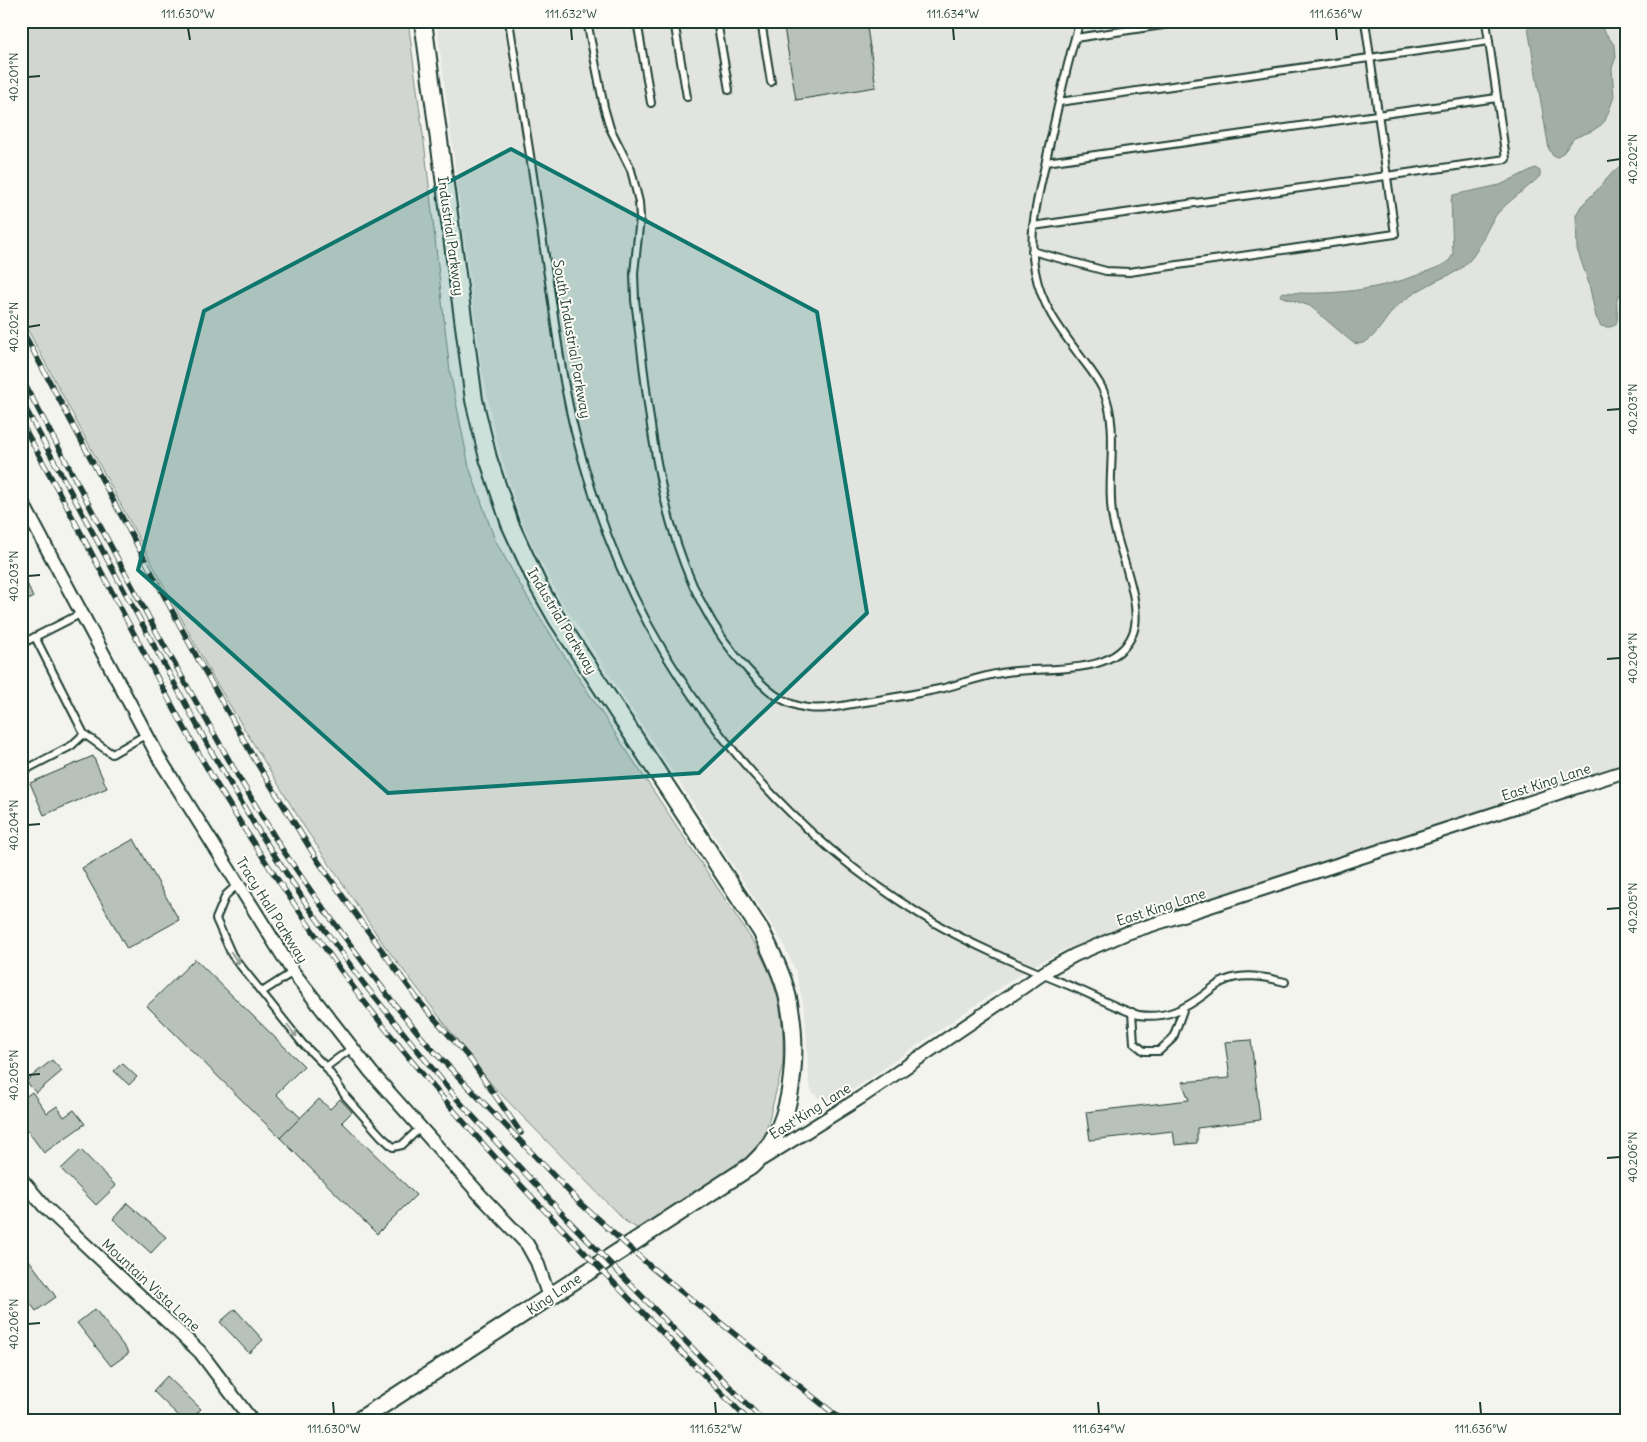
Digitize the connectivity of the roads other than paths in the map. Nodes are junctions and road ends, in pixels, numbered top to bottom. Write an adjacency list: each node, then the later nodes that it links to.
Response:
1 (423, 21): 44 (street, Industrial Parkway)
2 (509, 21): 36 (lane, South Industrial Parkway)
3 (587, 21): 25 (lane)
4 (637, 21): 20 (lane)
5 (674, 21): 17 (lane)
6 (717, 21): 16 (lane)
7 (761, 21): 15 (lane)
8 (1080, 21): 12 (lane)
9 (1190, 21): 12 (lane)
10 (1364, 21): 14 (lane)
11 (1486, 21): 13 (lane)
12 (1075, 38): 19 (lane)
13 (1489, 41): 14 (lane); 18 (lane)
14 (1370, 58): 19 (lane); 21 (lane)
15 (772, 82)
16 (729, 90)
17 (687, 97)
18 (1497, 98): 21 (lane); 23 (lane)
19 (1059, 102): 22 (lane)
20 (652, 103)
21 (1378, 115): 22 (lane); 23 (lane)
22 (1046, 162): 24 (lane)
23 (1387, 176): 24 (lane); 25 (lane)
24 (1033, 226): 25 (lane)
25 (1032, 252)
26 (21, 500): 27 (street, Tracy Hall Parkway)
27 (82, 614): 28 (lane); 31 (street, Tracy Hall Parkway)
28 (35, 637): 29 (lane); 30 (lane)
29 (21, 644)
30 (84, 734): 31 (lane); 32 (lane)
31 (147, 734): 34 (street, Tracy Hall Parkway)
32 (21, 772)
33 (1626, 772): 36 (street, East King Lane)
34 (238, 884): 35 (street, Tracy Hall Parkway); 38 (lane, one-way to 38)
35 (293, 972): 38 (lane); 41 (street, Tracy Hall Parkway)
36 (1040, 974): 40 (lane, South Industrial Parkway); 44 (street, East King Lane)
37 (1285, 982): 39 (lane)
38 (262, 992): 42 (lane, one-way to 42)
39 (1183, 1010): 40 (lane, South Industrial Parkway); 40 (lane)
40 (1132, 1012)
41 (352, 1048): 42 (lane); 43 (street, Tracy Hall Parkway)
42 (326, 1067): 43 (lane)
43 (420, 1128): 46 (street, Tracy Hall Parkway)
44 (751, 1166): 46 (street, King Lane)
45 (21, 1179): 47 (street, Mountain Vista Lane)
46 (549, 1297): 48 (street, King Lane)
47 (252, 1421)
48 (358, 1421)

